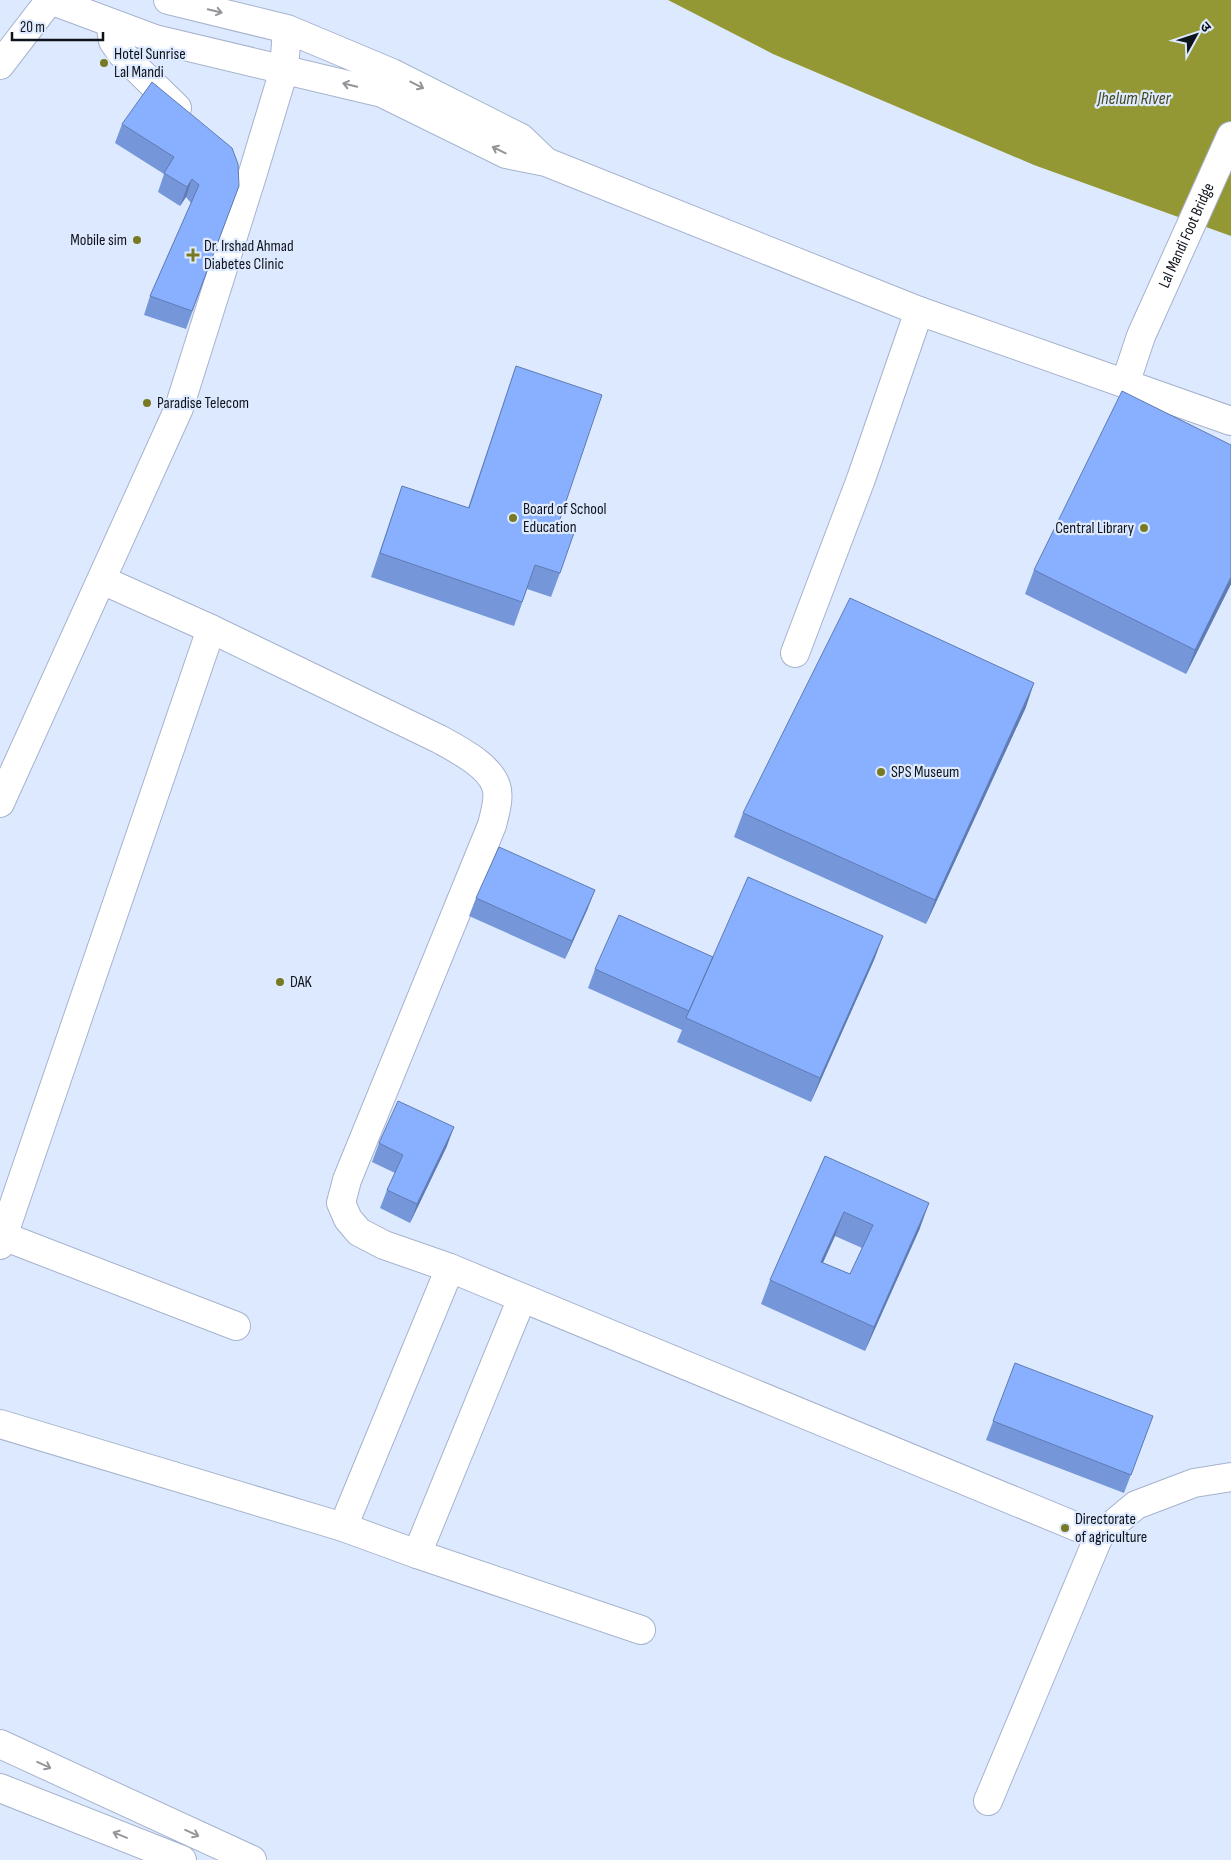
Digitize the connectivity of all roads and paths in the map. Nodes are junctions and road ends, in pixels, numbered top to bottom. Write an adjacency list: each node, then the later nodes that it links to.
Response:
1 (50, 0): 3 (street); 5 (street)
2 (168, 0): 4 (street, one-way to 4)
3 (110, 22): 6 (street); 7 (street)
4 (288, 29): 6 (street); 10 (street, one-way to 10)
5 (0, 65)
6 (284, 70): 10 (street, one-way to 6); 11 (street)
7 (195, 124)
8 (1231, 136): 13 (street, Lal Mandi Foot Bridge)
9 (231, 157): 11 (street)
10 (546, 162): 12 (street)
11 (252, 176): 15 (street)
12 (919, 311): 13 (street); 17 (street)
13 (1125, 384): 14 (street)
14 (1231, 420)
15 (102, 580): 16 (street); 18 (street)
16 (211, 629): 19 (street); 20 (street)
17 (795, 653)
18 (3, 786)
19 (3, 1231): 22 (street)
20 (450, 1268): 21 (street); 25 (street)
21 (522, 1298): 26 (street); 27 (street)
22 (236, 1326)
23 (0, 1424): 25 (street)
24 (1231, 1478): 26 (street)
25 (343, 1527): 27 (street)
26 (1099, 1536): 31 (street)
27 (417, 1554): 28 (street)
28 (642, 1630)
29 (0, 1744): 33 (street, one-way to 33)
30 (0, 1788): 32 (street, one-way to 30)
31 (988, 1801)
32 (182, 1860)
33 (252, 1860)

